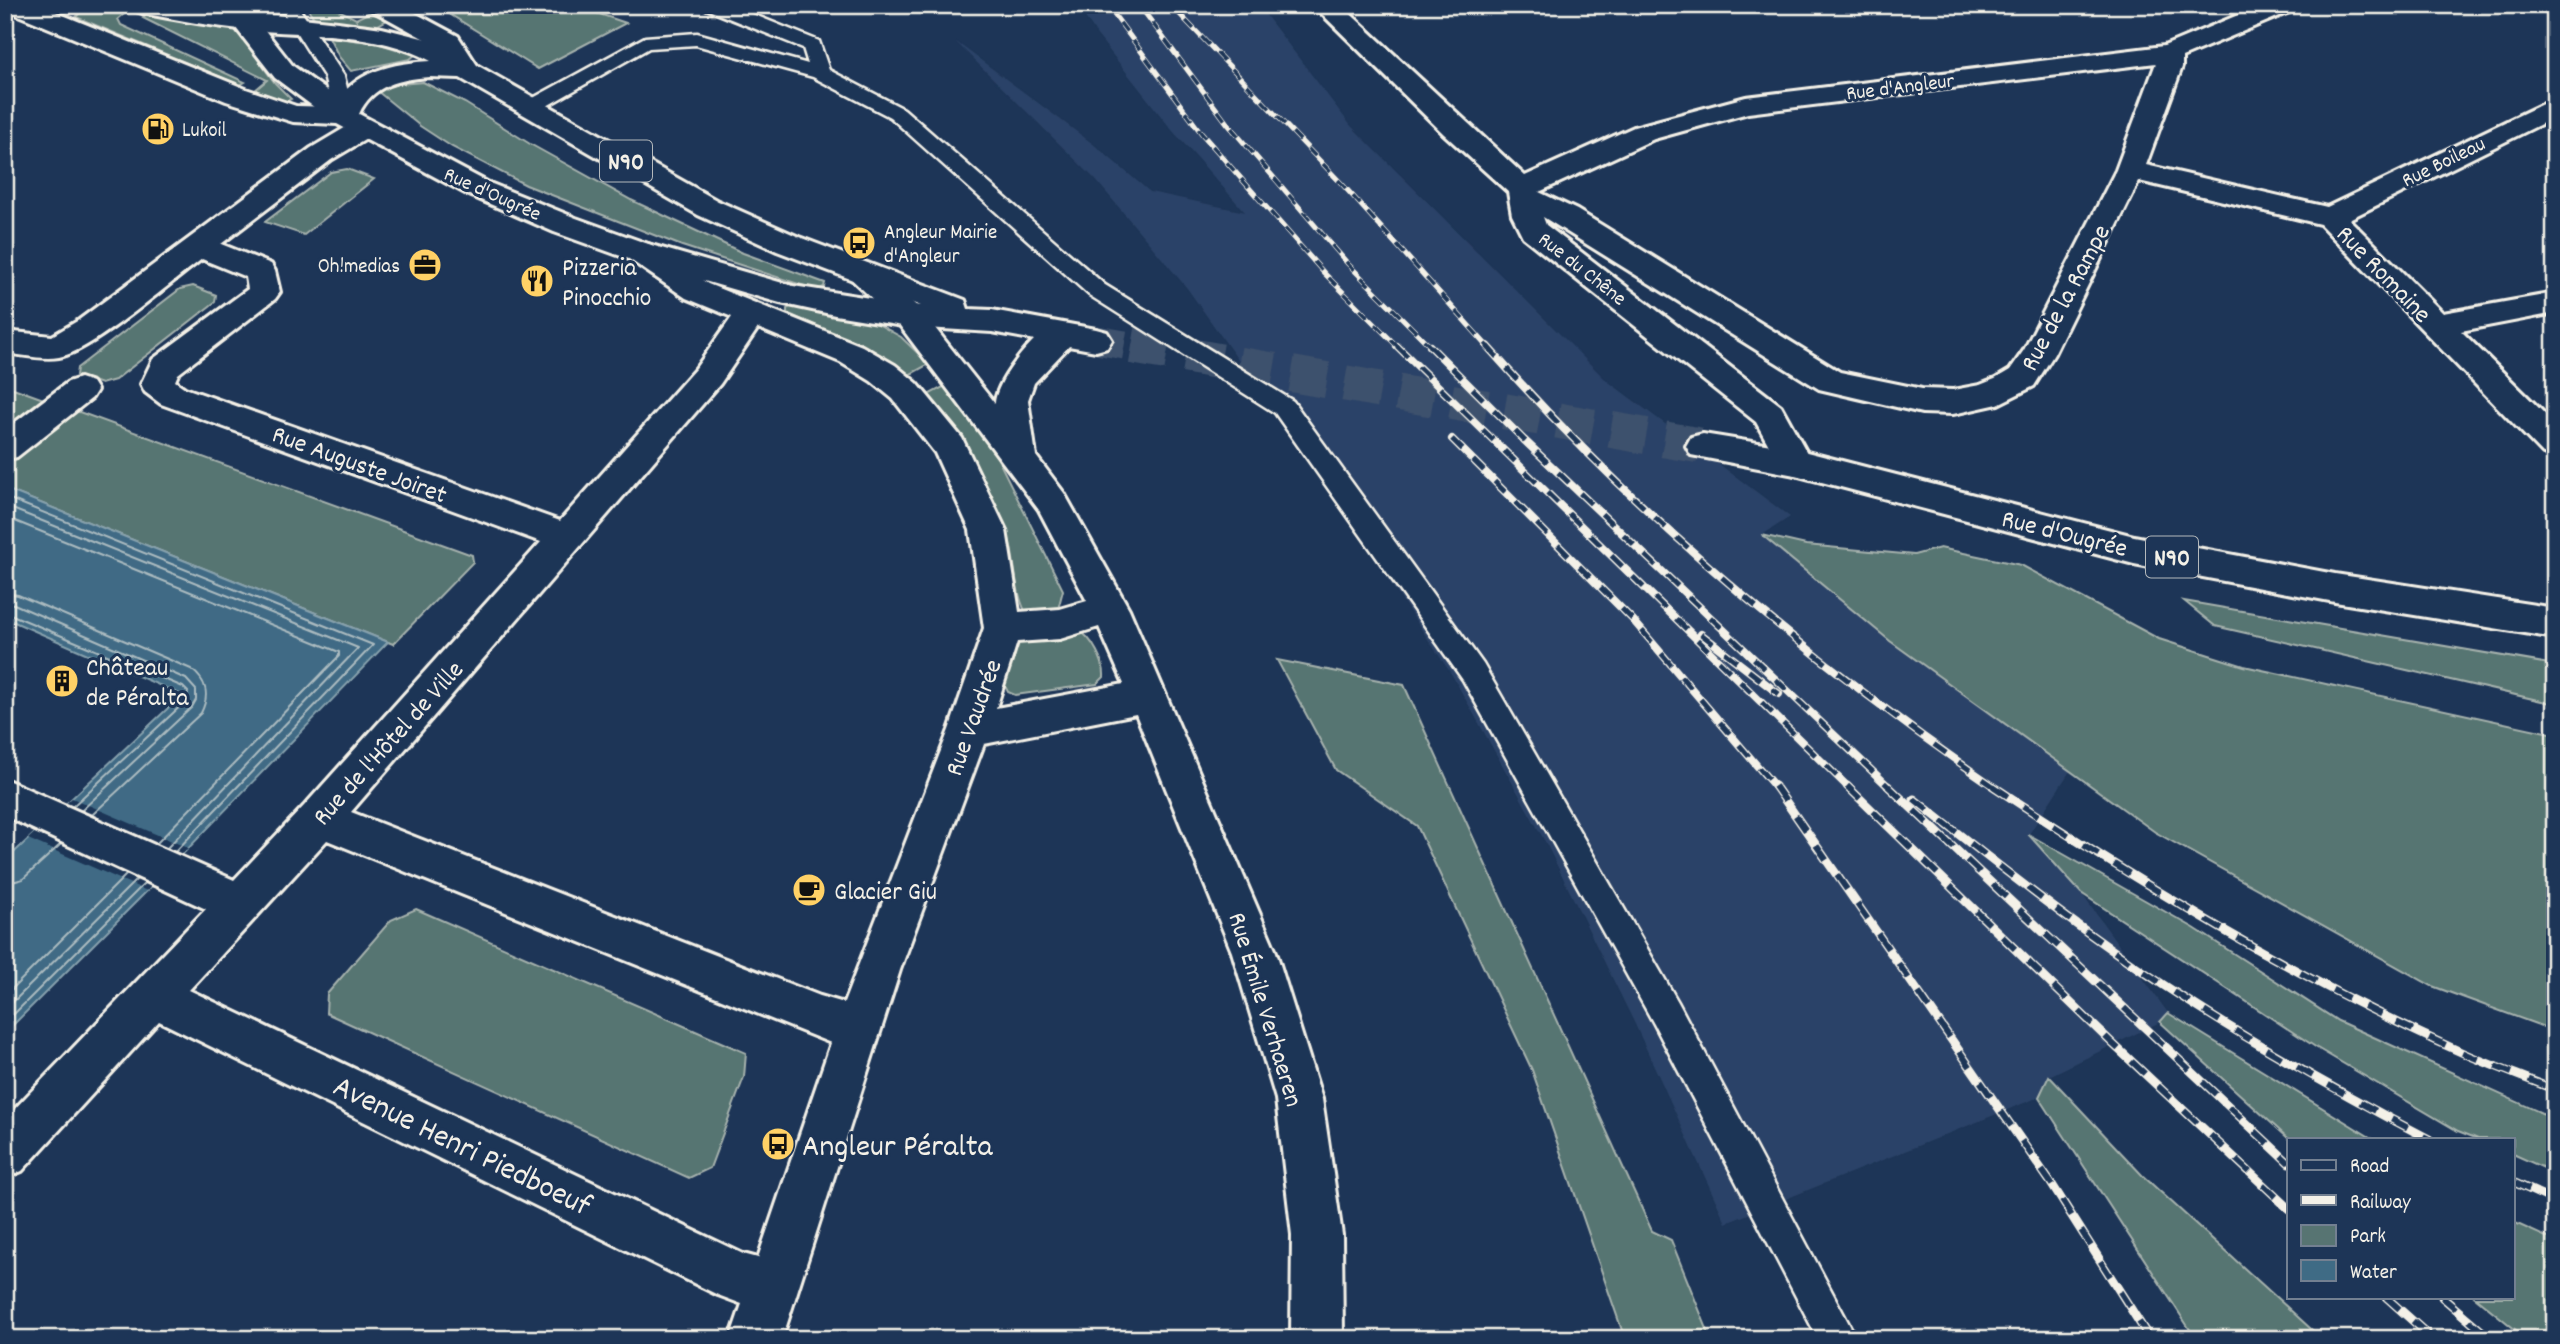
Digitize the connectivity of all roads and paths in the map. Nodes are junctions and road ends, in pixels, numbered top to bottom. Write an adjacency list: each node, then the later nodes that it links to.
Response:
1 (15, 5): 14 (street, Rue d'Ougrée / N90)
2 (142, 5): 7 (street, Rue d'Ougrée / N90)
3 (381, 5): 10 (street)
4 (713, 5): 11 (lane)
5 (1326, 5): 16 (street)
6 (2285, 5): 9 (street, Rue d'Angleur)
7 (239, 14): 8 (street, Rue d'Ougrée / N90); 14 (street)
8 (296, 15): 10 (street, Rue d'Ougrée / N90); 14 (lane)
9 (2169, 52): 15 (street, Rue de la Rampe); 16 (street, Rue d'Angleur)
10 (467, 70): 13 (street, Rue d'Ougrée / N90); 14 (street)
11 (820, 73): 13 (lane); 50 (lane)
12 (2555, 106): 17 (street, Rue Boileau)
13 (531, 107): 20 (street, Rue d'Ougrée / N90)
14 (354, 122): 18 (street); 19 (street, Rue d'Ougrée / N90)
15 (2130, 170): 16 (street, Rue de la Rampe); 17 (street, Rue Romaine)
16 (1523, 193): 34 (street, Rue du Chêne)
17 (2330, 217): 25 (street, Rue Romaine)
18 (198, 246): 28 (street); 35 (street, Rue Auguste Joiret)
19 (640, 251): 22 (street, Rue Vaudrée); 23 (street, Rue d'Ougrée / N90)
20 (858, 271): 23 (street, Rue Émile Verhaeren); 24 (street, Rue d'Ougrée / N90)
21 (2555, 303): 25 (street)
22 (751, 314): 35 (street, Rue de l'Hôtel de Ville); 38 (street, Rue Vaudrée)
23 (909, 316): 24 (street, Rue d'Ougrée / N90); 33 (street, Rue Émile Verhaeren)
24 (992, 321): 26 (street, Rue d'Ougrée / N90)
25 (2435, 325): 30 (street, Rue Romaine)
26 (1061, 335): 27 (street, Rue d'Ougrée / N90); 33 (street, Rue Émile Verhaeren)
27 (1096, 340)
28 (5, 342)
29 (80, 390): 32 (street)
30 (2555, 445)
31 (1703, 446): 34 (street, Rue d'Ougrée / N90)
32 (5, 448)
33 (1020, 458): 36 (street, Rue Émile Verhaeren)
34 (1795, 462): 37 (street, Rue d'Ougrée / N90)
35 (566, 537): 42 (street, Rue de l'Hôtel de Ville)
36 (1110, 609): 38 (street); 39 (street, Rue Émile Verhaeren)
37 (2555, 623)
38 (1003, 628): 40 (street, Rue Vaudrée)
39 (1148, 695): 40 (street); 49 (street, Rue Émile Verhaeren)
40 (969, 730): 45 (street, Rue Vaudrée)
41 (5, 797): 43 (street)
42 (320, 818): 43 (street, Rue de l'Hôtel de Ville); 45 (street)
43 (241, 904): 44 (street, Rue de l'Hôtel de Ville)
44 (155, 997): 46 (street, Rue de l'Hôtel de Ville); 47 (street, Avenue Henri Piedboeuf)
45 (857, 1029): 47 (street, Rue Vaudrée)
46 (5, 1154)
47 (772, 1288): 48 (street, Rue Vaudrée)
48 (755, 1339)
49 (1317, 1339)
50 (1838, 1339)

